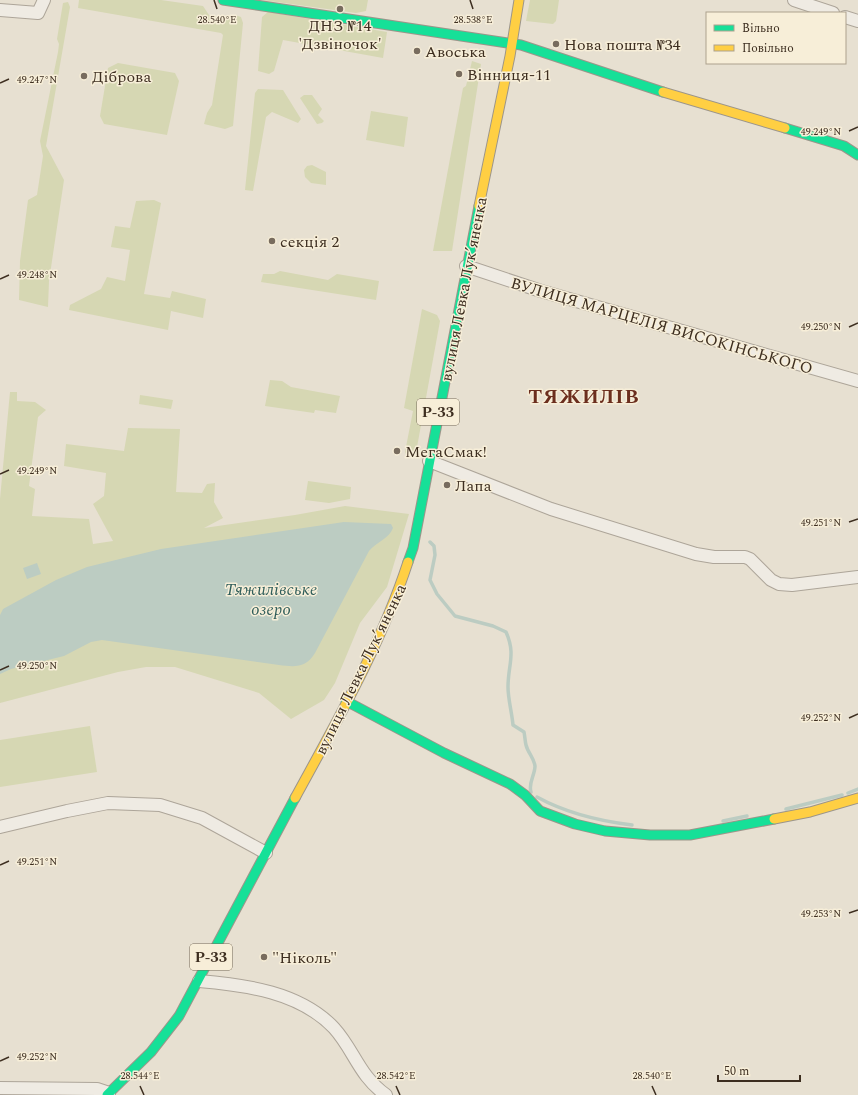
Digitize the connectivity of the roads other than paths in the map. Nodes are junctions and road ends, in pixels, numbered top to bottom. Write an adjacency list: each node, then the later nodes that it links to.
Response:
1 (44, 0): 5 (street)
2 (223, 0): 9 (street)
3 (519, 0): 9 (street, вулиця Левка Лукʼяненка / Р-33)
4 (794, 0): 6 (street)
5 (0, 10)
6 (830, 12)
7 (846, 17): 8 (street)
8 (858, 21)
9 (512, 44): 10 (street); 11 (street, вулиця Левка Лукʼяненка / Р-33)
10 (858, 155)
11 (466, 266): 12 (street, ВУЛИЦЯ МАРЦЕЛІЯ ВИСОКІНСЬКОГО); 13 (street, вулиця Левка Лукʼяненка / Р-33)
12 (858, 382)
13 (429, 461): 14 (street); 15 (street, вулиця Левка Лукʼяненка / Р-33)
14 (858, 577)
15 (346, 701): 16 (street); 18 (street, вулиця Левка Лукʼяненка / Р-33)
16 (858, 798)
17 (0, 827): 18 (street)
18 (266, 853): 19 (street, вулиця Левка Лукʼяненка / Р-33)
19 (199, 981): 21 (street, вулиця Левка Лукʼяненка / Р-33); 22 (street)
20 (0, 1088): 21 (street)
21 (108, 1094)
22 (386, 1095)

